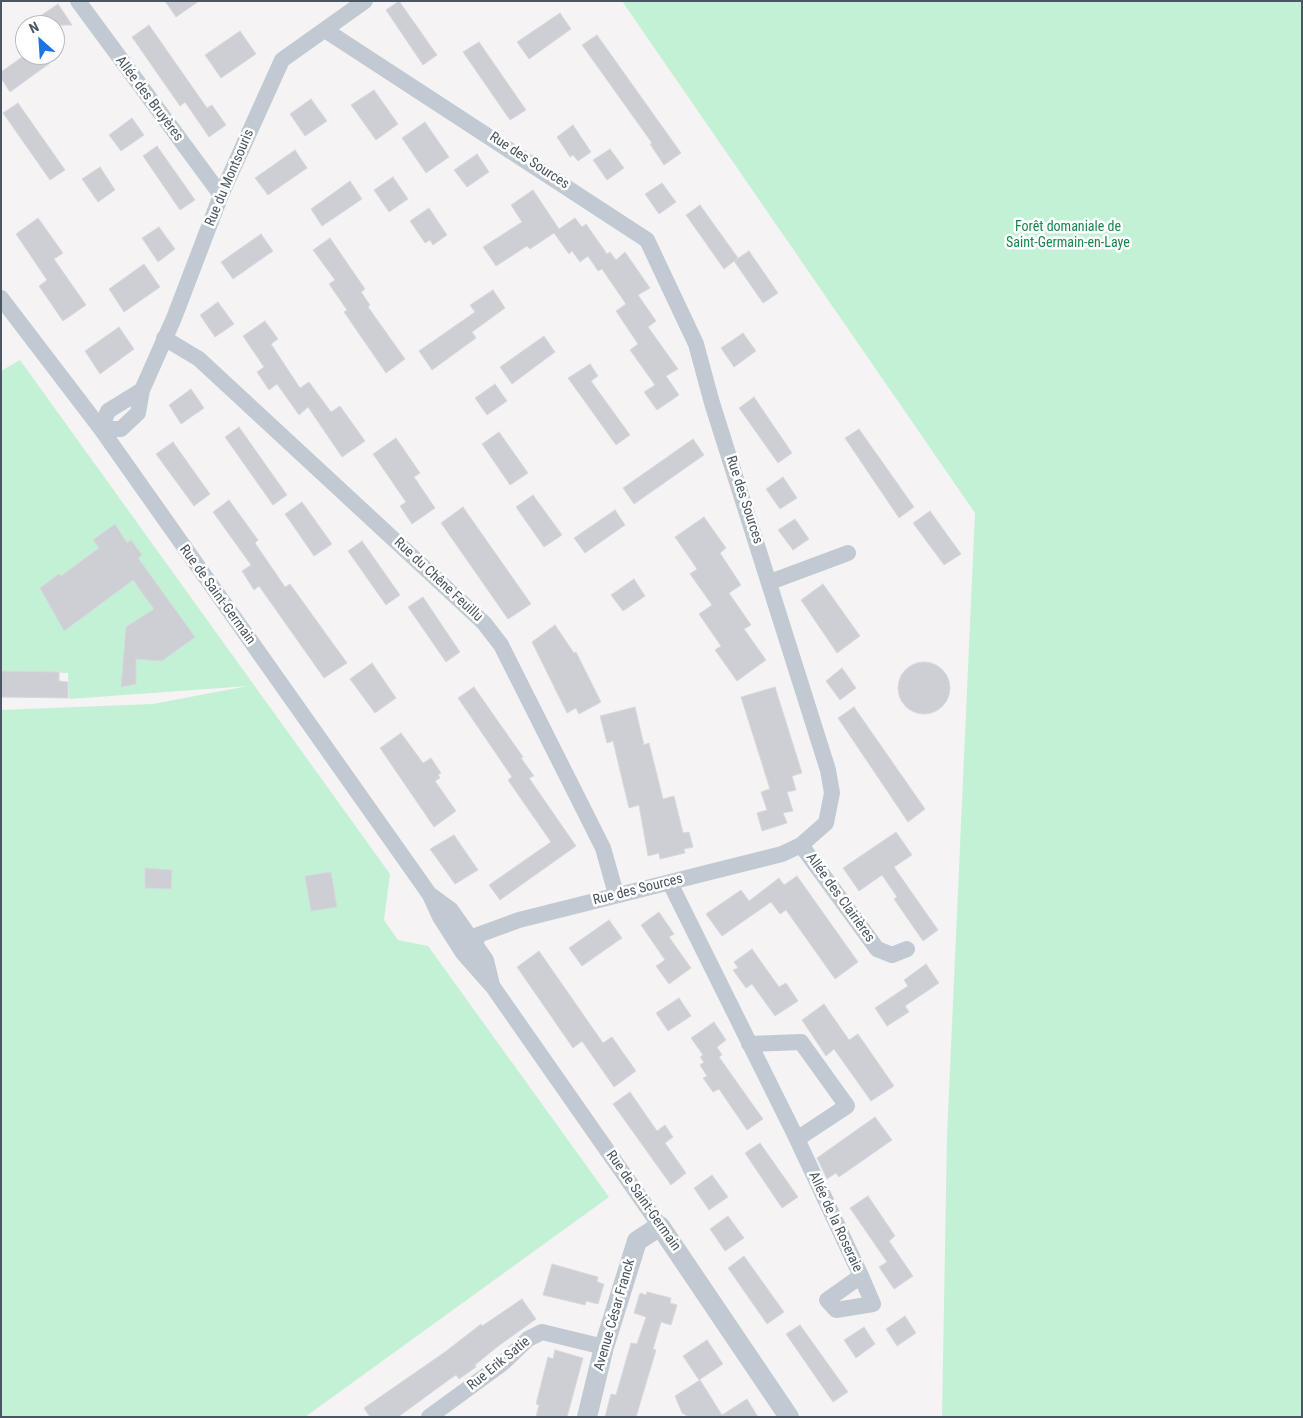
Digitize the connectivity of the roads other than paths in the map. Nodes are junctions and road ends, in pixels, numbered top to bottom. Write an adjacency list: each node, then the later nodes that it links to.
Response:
1 (78, 1): 4 (street, Allée des Bruyères)
2 (365, 1): 3 (street, Rue du Montsouris)
3 (325, 30): 4 (street, Rue du Montsouris); 9 (street, Rue des Sources)
4 (221, 195): 6 (street, Rue du Montsouris)
5 (1, 298): 7 (street, Rue de Saint-Germain)
6 (164, 338): 7 (street, Rue du Montsouris); 12 (street, Rue du Chêne Feuillu)
7 (101, 429): 13 (street, Rue de Saint-Germain)
8 (848, 553): 9 (street)
9 (770, 582): 10 (street, Rue des Sources)
10 (801, 845): 11 (street, Rue des Sources); 14 (street, Allée des Clairières)
11 (670, 883): 12 (street, Rue des Sources); 15 (street, Allée de la Roseraie)
12 (616, 894): 13 (street, Rue des Sources)
13 (469, 949): 17 (street, Rue de Saint-Germain)
14 (907, 949)
15 (749, 1044): 16 (street, Allée de la Roseraie); 16 (street)
16 (797, 1139): 18 (street, Allée de la Roseraie)
17 (660, 1226): 19 (street, Avenue César Franck); 22 (street, Rue de Saint-Germain)
18 (861, 1276): 18 (street, Allée de la Roseraie)
19 (604, 1347): 20 (street, Rue Erik Satie); 21 (street, Avenue César Franck)
20 (429, 1417)
21 (587, 1417)
22 (789, 1417)

